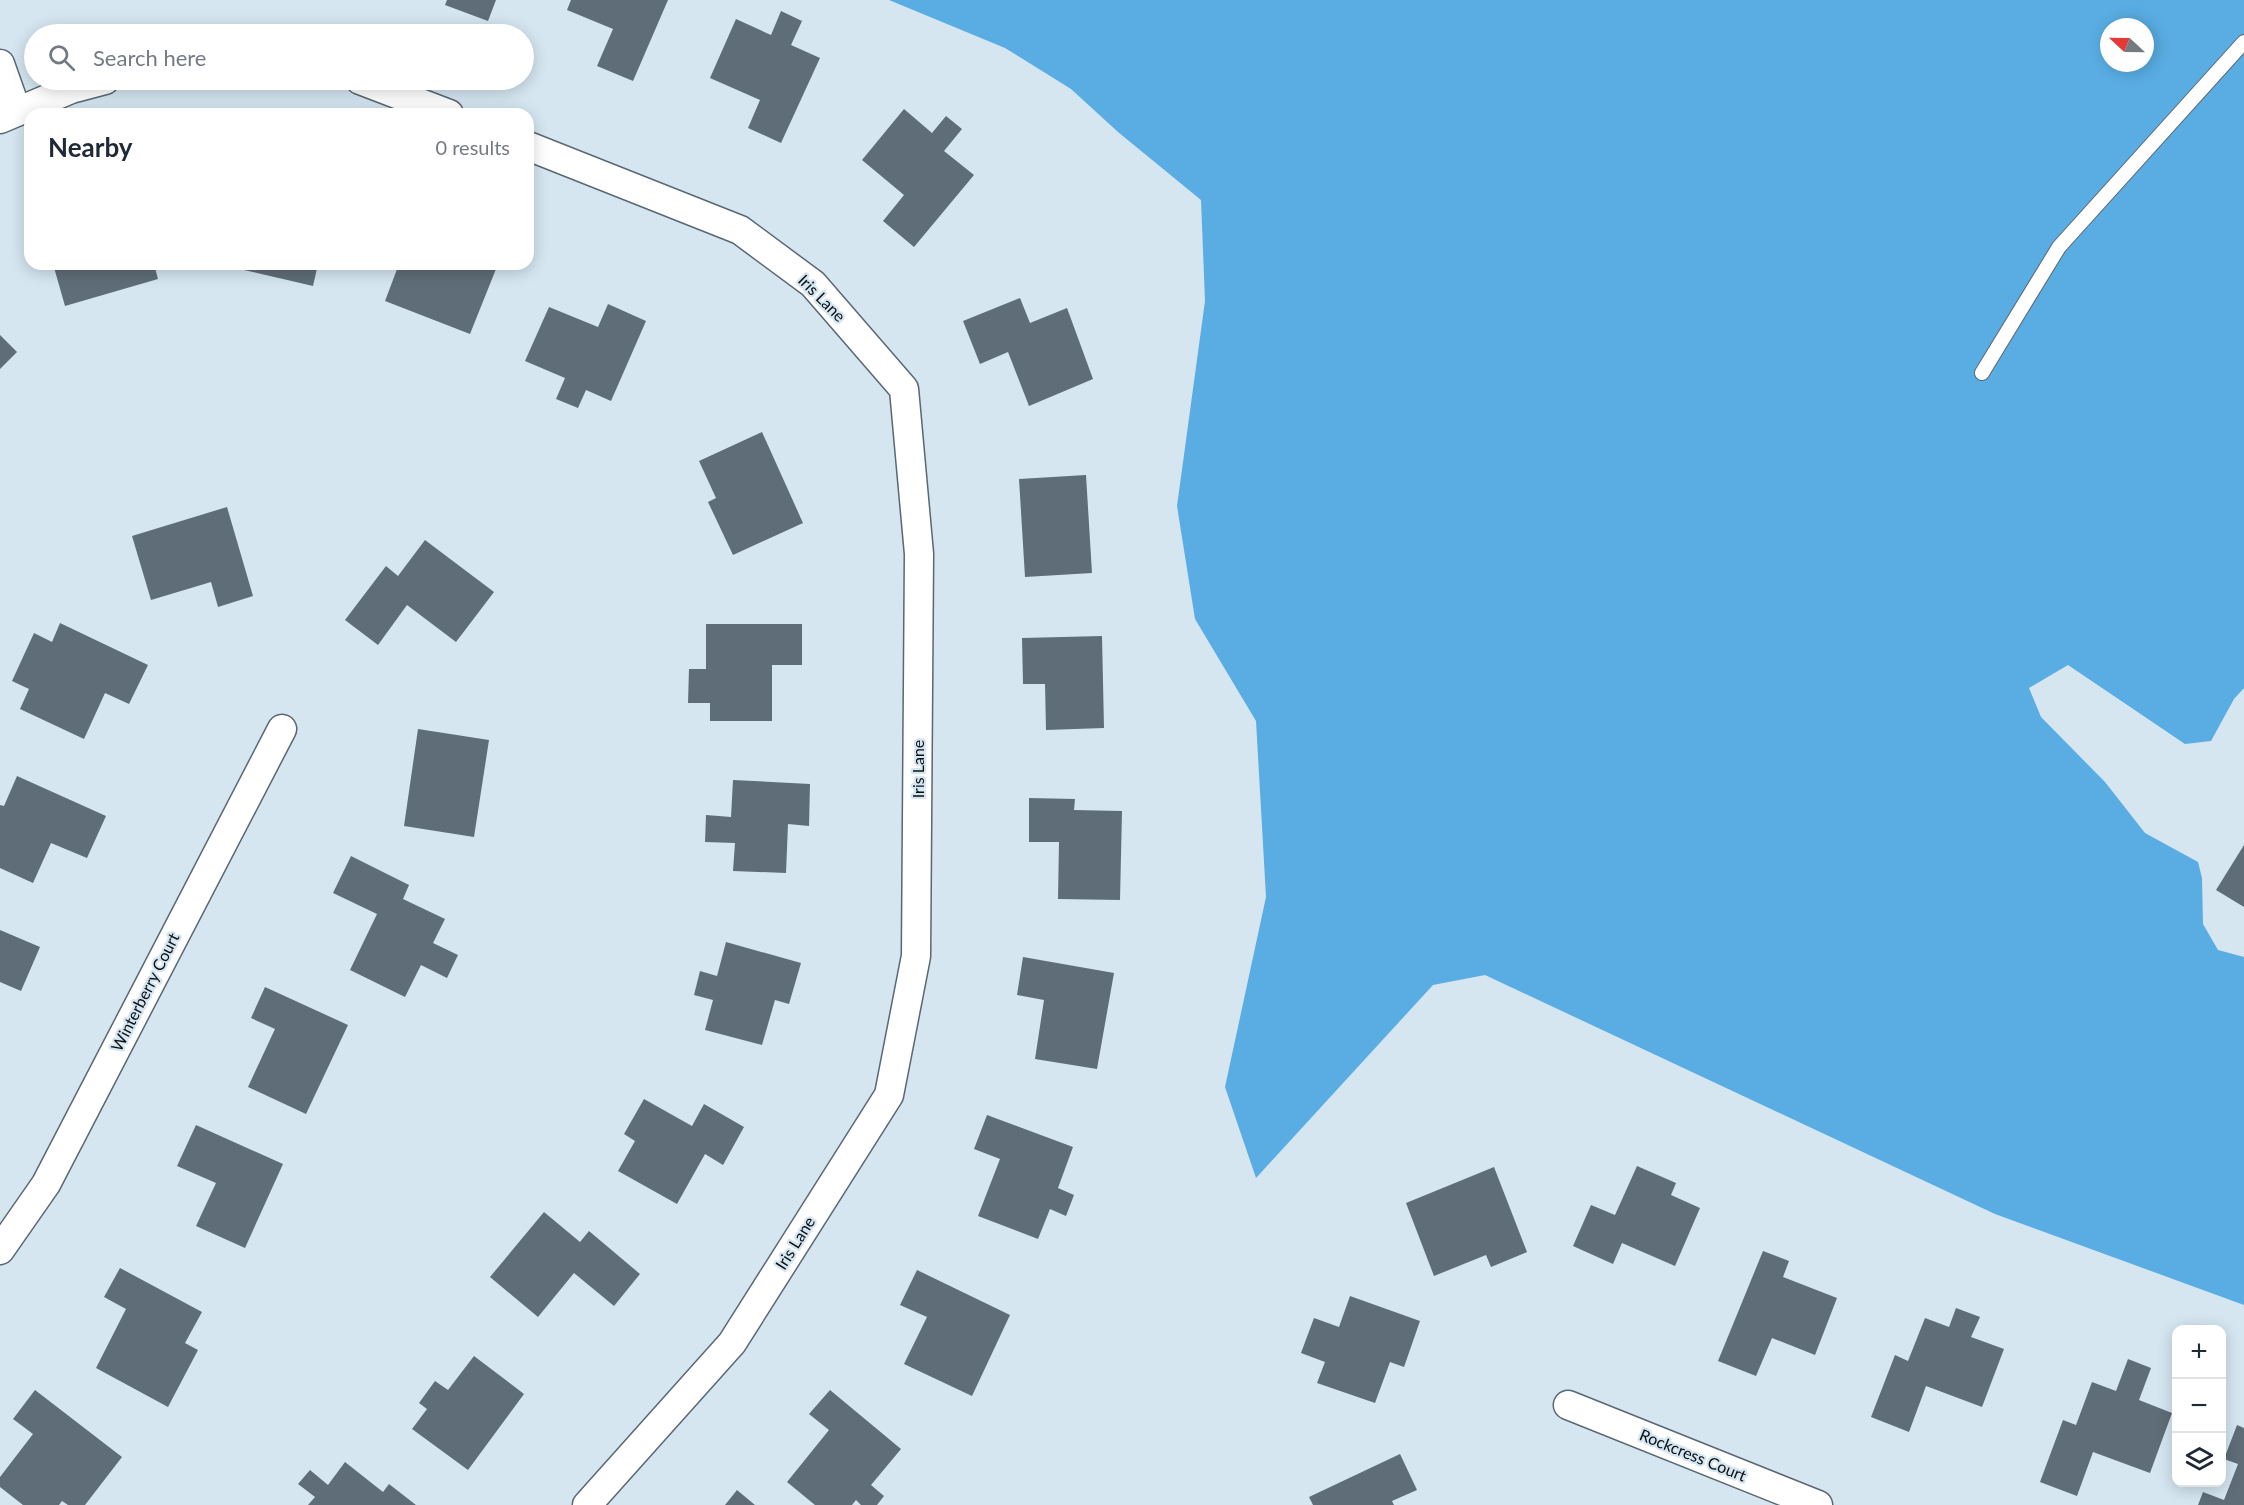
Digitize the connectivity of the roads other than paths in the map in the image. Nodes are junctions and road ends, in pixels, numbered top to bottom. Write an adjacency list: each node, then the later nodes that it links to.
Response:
1 (2244, 42): 10 (lane)
2 (0, 64): 8 (street)
3 (69, 90): 6 (street)
4 (386, 90): 7 (street)
5 (24, 108): 8 (street)
6 (25, 108)
7 (433, 108)
8 (8, 115)
9 (534, 148): 14 (street, Iris Lane)
10 (1982, 373)
11 (282, 729): 12 (street, Winterberry Court)
12 (0, 1250)
13 (1568, 1405): 15 (street, Rockcress Court)
14 (587, 1505)
15 (1818, 1505)

